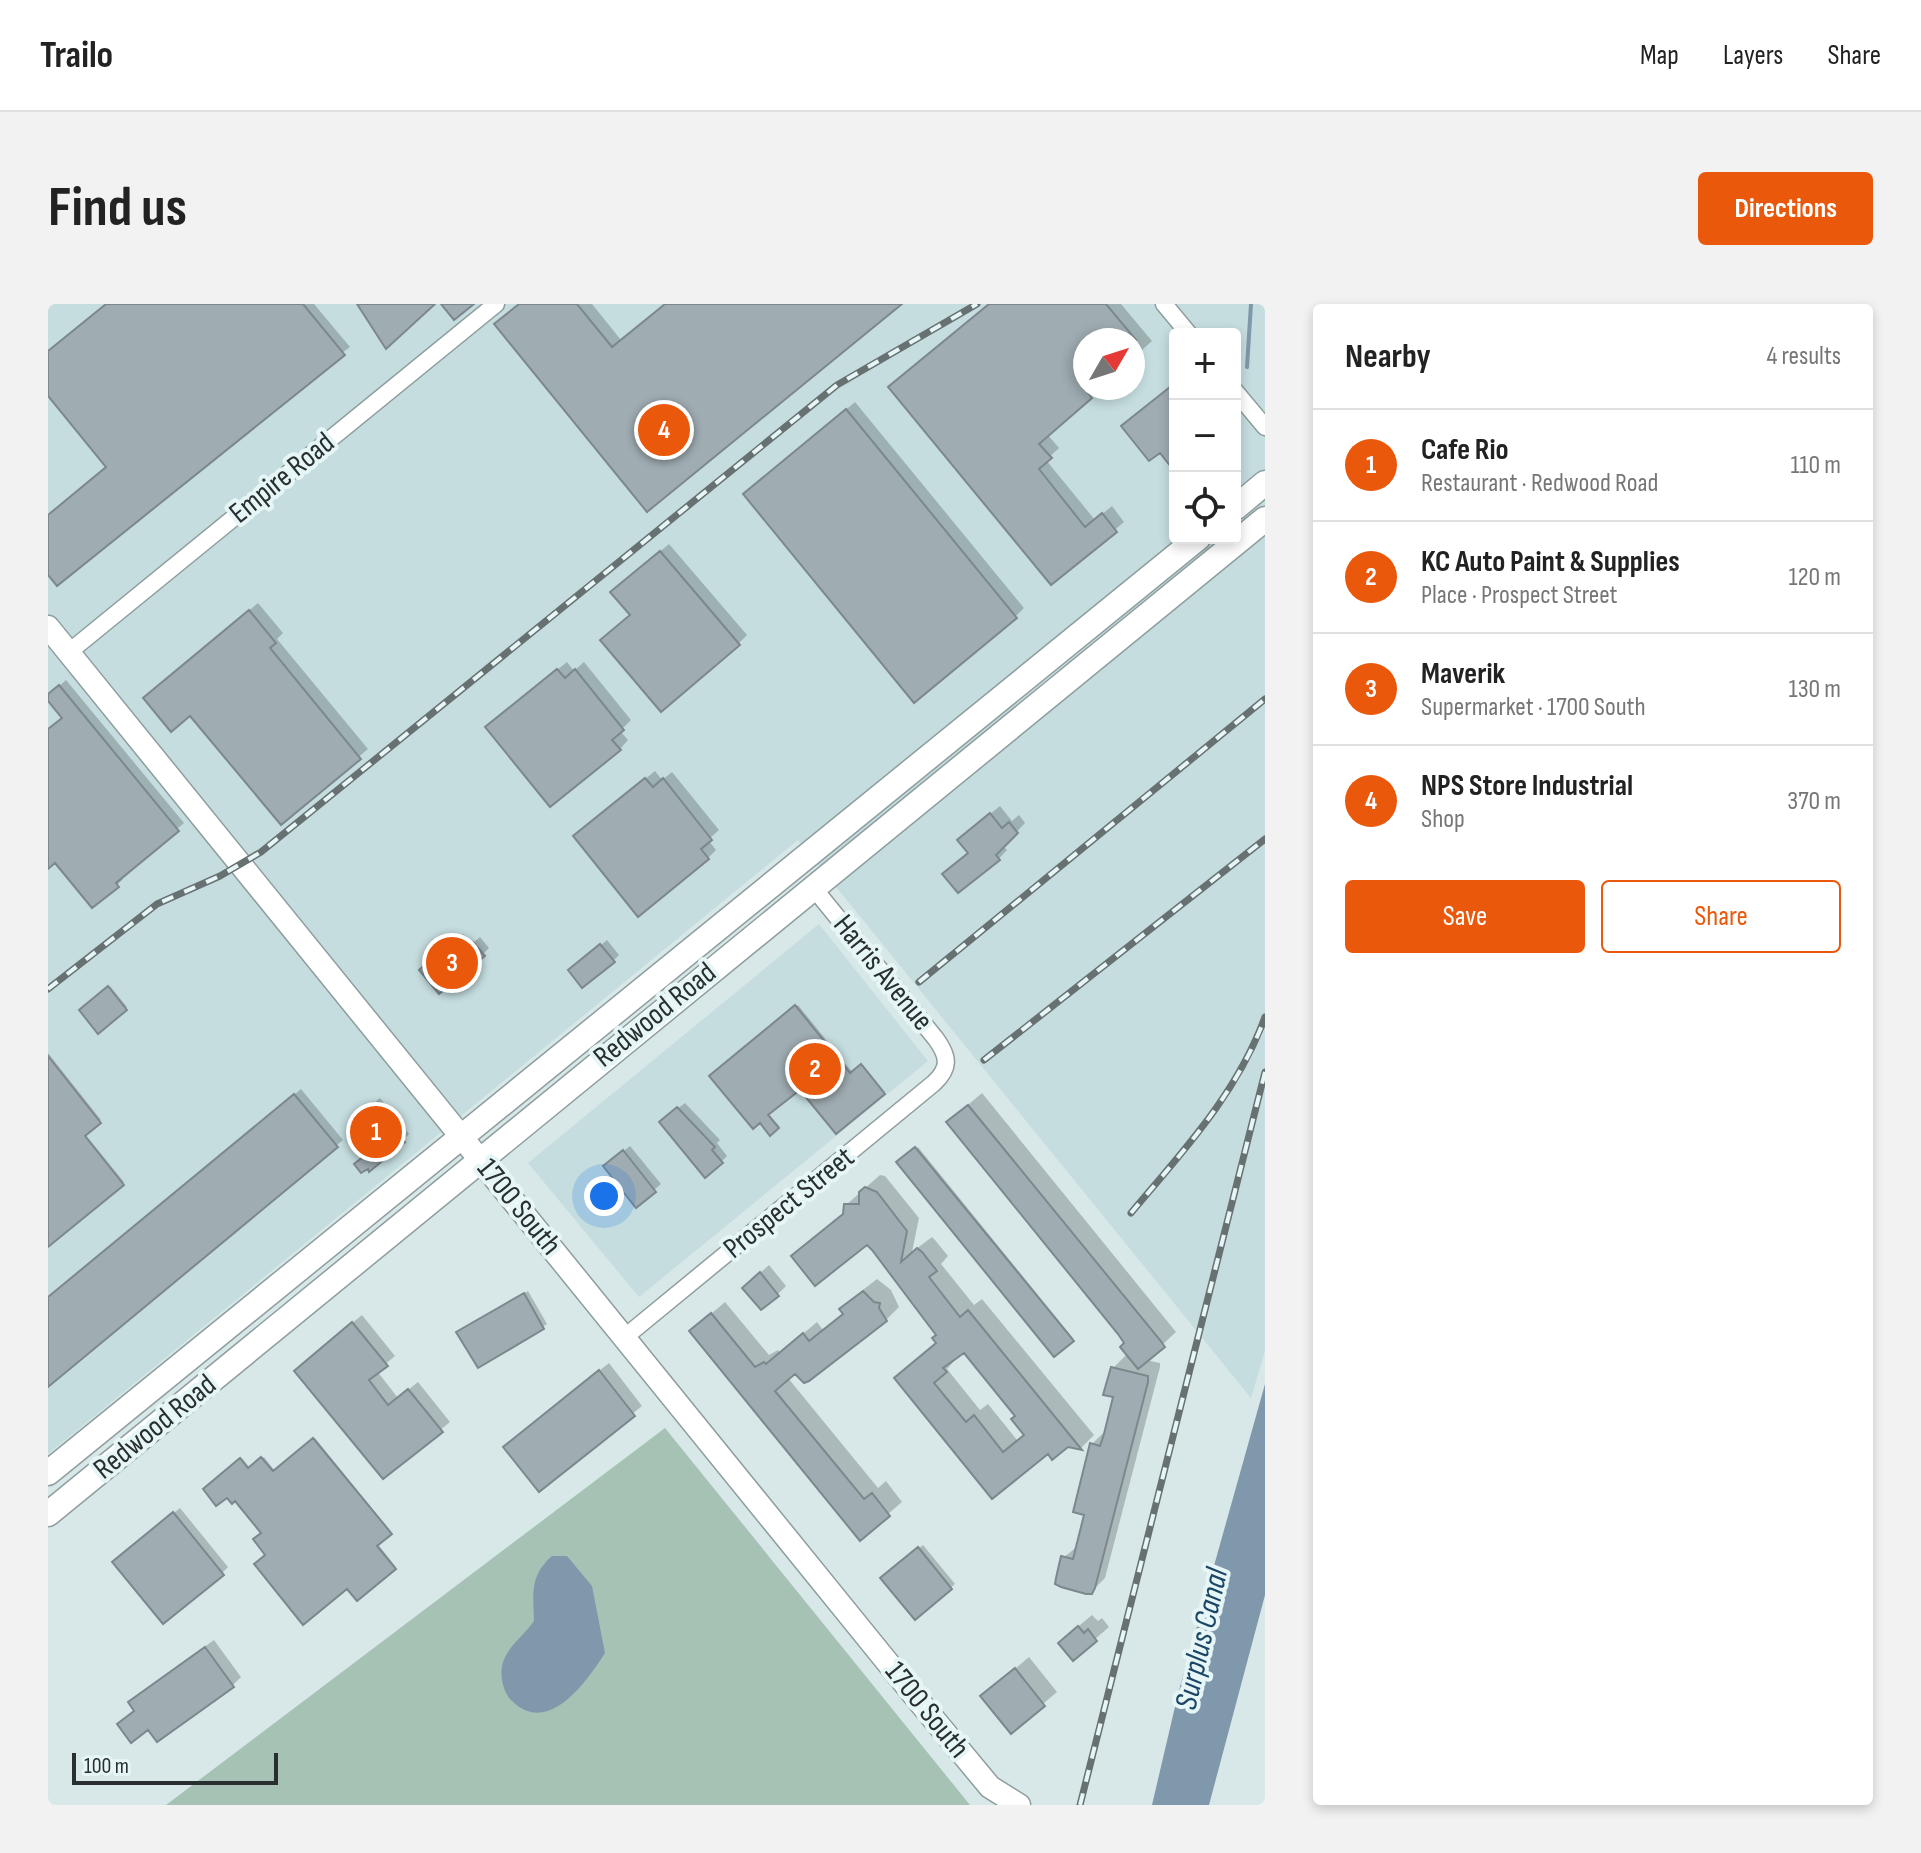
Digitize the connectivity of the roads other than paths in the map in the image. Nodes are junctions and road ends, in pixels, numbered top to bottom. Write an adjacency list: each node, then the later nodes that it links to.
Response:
1 (496, 304): 11 (street, Empire Road)
2 (1164, 304): 3 (street)
3 (1184, 328)
4 (1241, 398): 5 (street)
5 (1265, 427)
6 (1265, 483): 7 (main road)
7 (1241, 503)
8 (1265, 519): 12 (main road, Redwood Road)
9 (1191, 544): 14 (main road, Redwood Road)
10 (48, 627): 11 (street, 1700 South)
11 (69, 652): 14 (street, 1700 South)
12 (812, 886): 13 (street, Harris Avenue); 15 (main road, Redwood Road)
13 (947, 1064): 16 (street, Prospect Street)
14 (461, 1136): 15 (street, 1700 South); 17 (main road, Redwood Road)
15 (480, 1159): 16 (street, 1700 South); 18 (main road, Redwood Road)
16 (625, 1337): 19 (street, 1700 South)
17 (48, 1473)
18 (48, 1514)
19 (992, 1796): 20 (street, 1700 South)
20 (1019, 1805)

